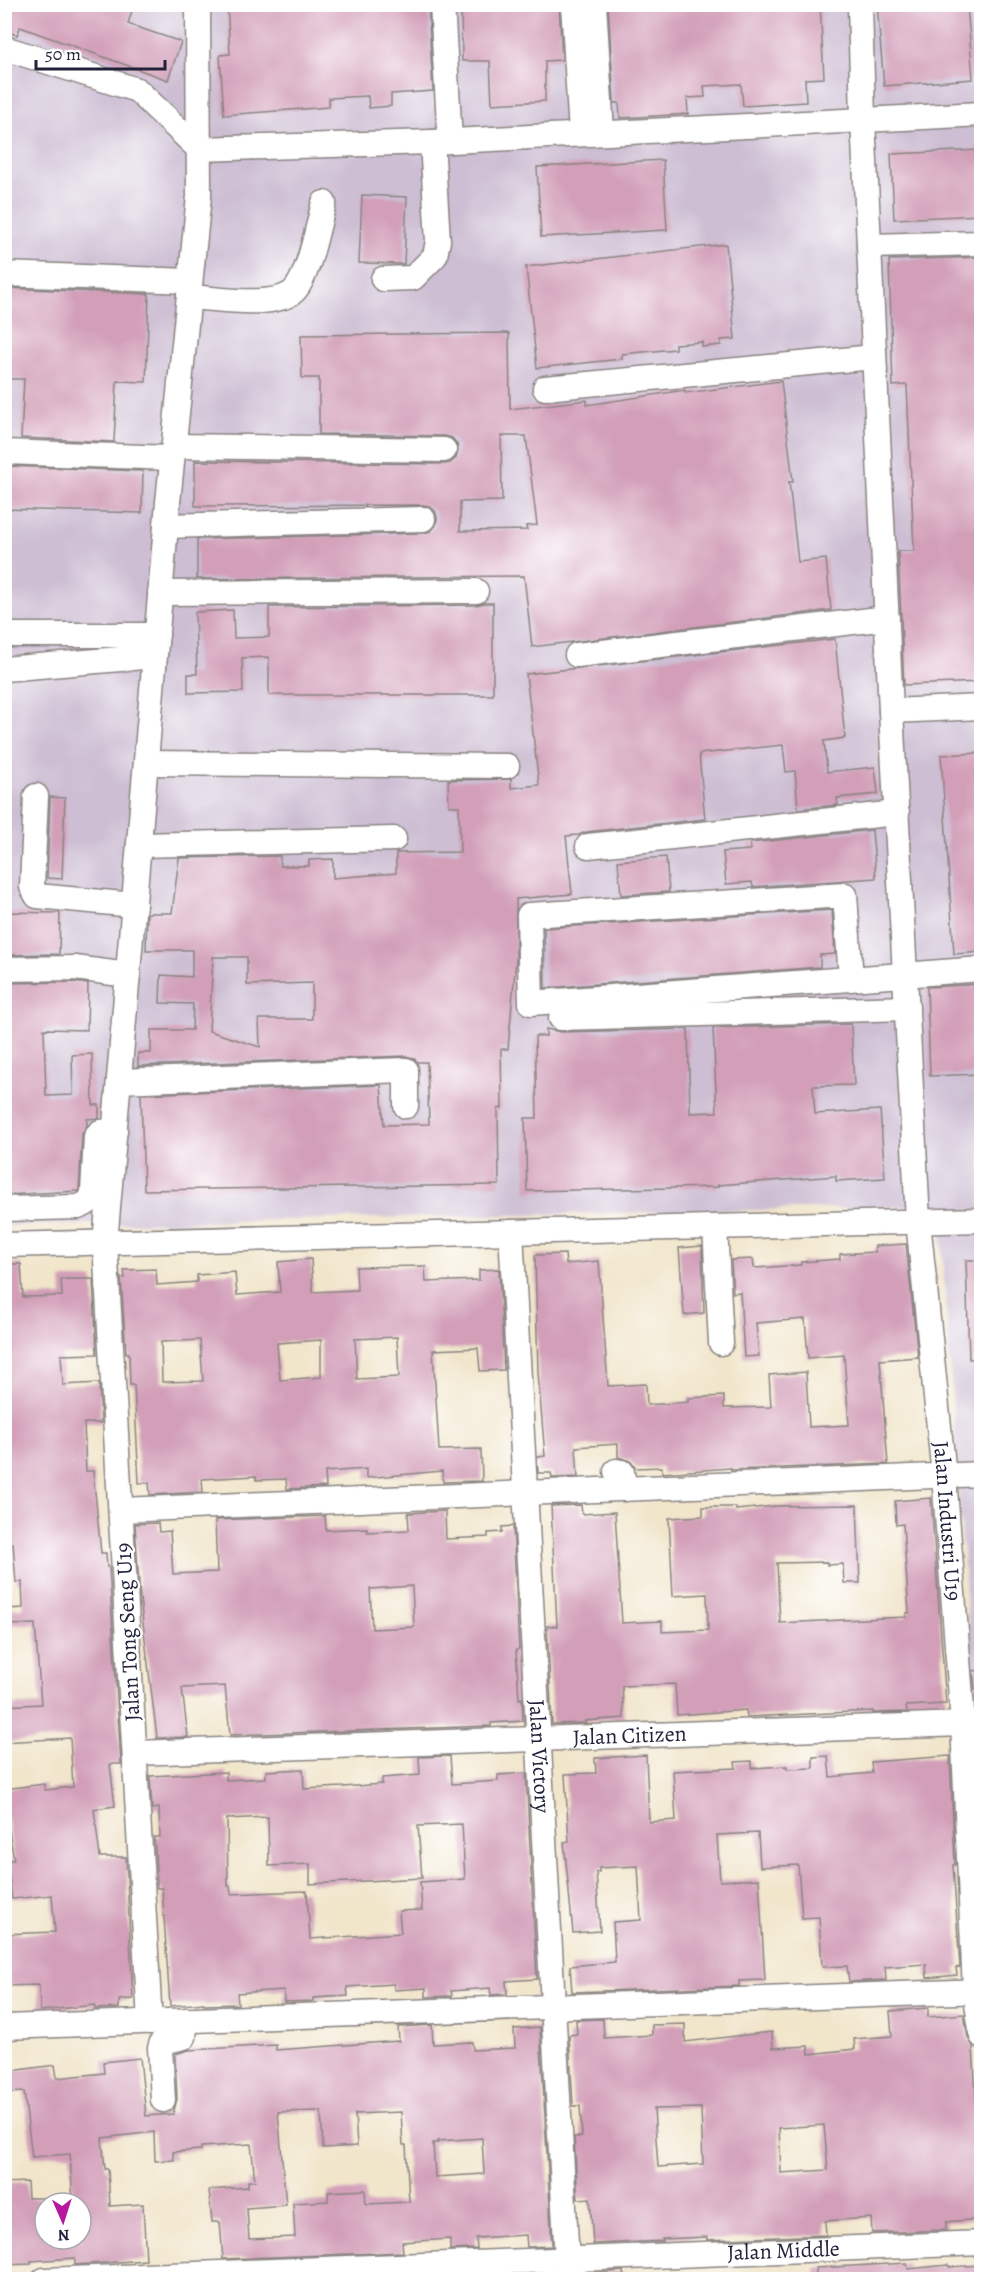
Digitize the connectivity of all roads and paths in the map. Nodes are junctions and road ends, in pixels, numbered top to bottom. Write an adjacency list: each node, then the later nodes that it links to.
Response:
1 (198, 4): 11 (street, Jalan Tong Seng U19)
2 (442, 4): 10 (street)
3 (573, 4): 9 (street)
4 (594, 4): 9 (street)
5 (860, 4): 8 (street, Jalan Industri U19)
6 (4, 48): 11 (street)
7 (981, 114): 8 (street)
8 (863, 120): 9 (street); 14 (street, Jalan Industri U19)
9 (591, 134): 10 (street)
10 (441, 142): 11 (street); 16 (street)
11 (199, 148): 17 (street, Jalan Tong Seng U19)
12 (324, 203): 17 (street)
13 (981, 243): 14 (street)
14 (869, 246): 18 (street, Jalan Industri U19)
15 (4, 274): 17 (street)
16 (383, 279)
17 (190, 289): 22 (street, Jalan Tong Seng U19)
18 (874, 357): 19 (street); 27 (street, Jalan Industri U19)
19 (545, 388)
20 (444, 450): 22 (street)
21 (4, 452): 22 (street)
22 (173, 452): 24 (street, Jalan Tong Seng U19)
23 (423, 519): 24 (street)
24 (166, 525): 26 (street, Jalan Tong Seng U19)
25 (476, 591): 26 (street)
26 (160, 593): 29 (street, Jalan Tong Seng U19)
27 (887, 618): 30 (street); 33 (street, Jalan Industri U19)
28 (4, 635): 29 (street)
29 (156, 645): 31 (street); 34 (street, Jalan Tong Seng U19)
30 (577, 655)
31 (4, 669)
32 (981, 706): 33 (street)
33 (891, 711): 37 (street, Jalan Industri U19)
34 (146, 763): 35 (street); 39 (street, Jalan Tong Seng U19)
35 (507, 766)
36 (36, 796): 41 (street)
37 (897, 813): 40 (street); 45 (street, Jalan Industri U19)
38 (394, 839): 39 (street)
39 (139, 845): 41 (street, Jalan Tong Seng U19)
40 (588, 846)
41 (134, 905): 44 (street, Jalan Tong Seng U19)
42 (4, 969): 44 (street)
43 (981, 969): 45 (street)
44 (128, 975): 49 (street, Jalan Tong Seng U19)
45 (905, 975): 46 (street); 47 (street, Jalan Industri U19)
46 (851, 979): 46 (street)
47 (907, 1008): 48 (street); 55 (street, Jalan Industri U19)
48 (561, 1018)
49 (119, 1081): 50 (street); 51 (street, Jalan Tong Seng U19)
50 (406, 1106)
51 (115, 1131): 52 (street); 58 (street, Jalan Tong Seng U19)
52 (33, 1208): 53 (street); 59 (street)
53 (4, 1209)
54 (981, 1220): 55 (street)
55 (918, 1221): 56 (street); 63 (street, Jalan Industri U19)
56 (715, 1227): 57 (street); 61 (street)
57 (511, 1232): 58 (street); 64 (street, Jalan Victory)
58 (105, 1243): 59 (street); 65 (street, Jalan Tong Seng U19)
59 (35, 1244): 60 (street)
60 (4, 1245)
61 (721, 1343)
62 (981, 1474): 63 (street)
63 (944, 1476): 64 (street); 66 (street, Jalan Industri U19)
64 (525, 1493): 65 (street); 67 (street, Jalan Victory)
65 (121, 1510): 68 (street, Jalan Tong Seng U19)
66 (972, 1723): 67 (street, Jalan Citizen); 69 (street, Jalan Industri U19)
67 (538, 1739): 68 (street, Jalan Citizen); 71 (street, Jalan Victory)
68 (135, 1753): 73 (street, Jalan Tong Seng U19)
69 (975, 1840): 70 (street, Jalan Industri U19)
70 (978, 1991): 71 (street); 75 (street, Jalan Industri U19)
71 (553, 2006): 72 (street); 78 (street, Jalan Victory)
72 (186, 2020): 73 (street); 76 (street)
73 (150, 2022): 74 (street)
74 (4, 2027)
75 (981, 2036)
76 (163, 2100)
77 (981, 2243): 78 (street, Jalan Middle)
78 (567, 2270): 79 (street, Jalan Middle)
79 (44, 2280)

